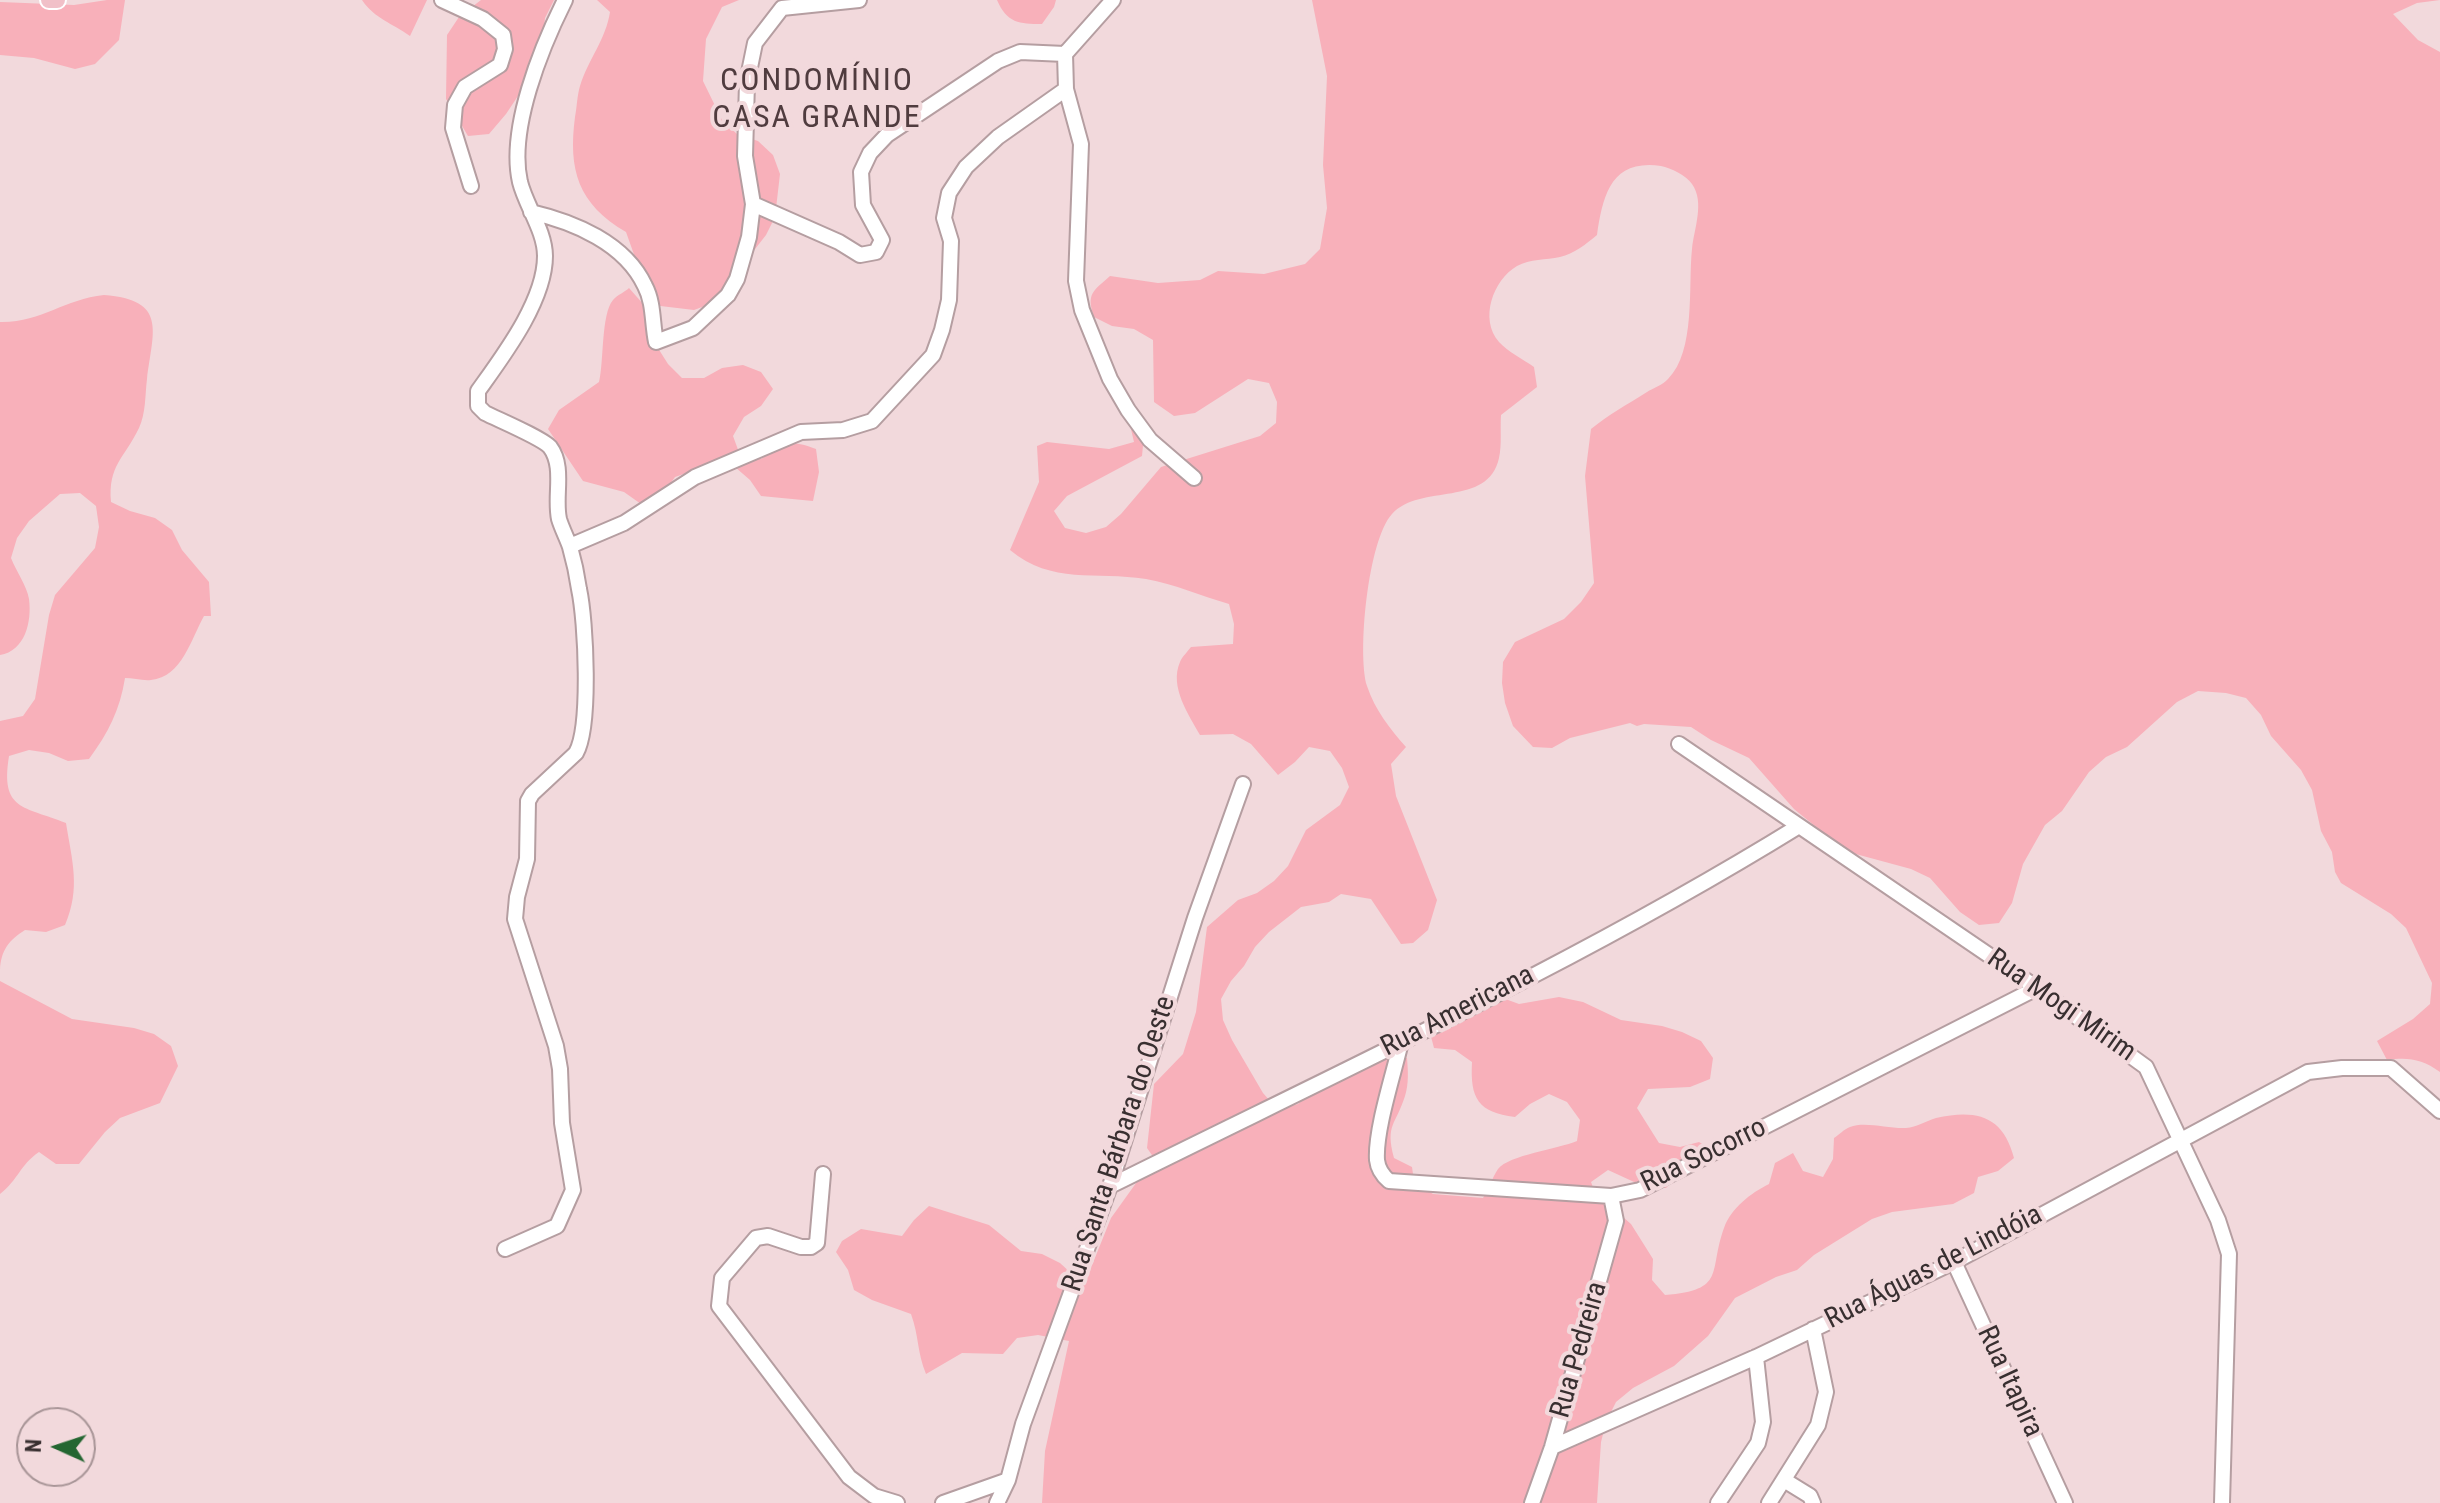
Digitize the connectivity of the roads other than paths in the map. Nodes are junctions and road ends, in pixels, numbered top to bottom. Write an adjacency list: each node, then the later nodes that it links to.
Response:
1 (49, 0): 2 (main road)
2 (57, 0)
3 (442, 0): 10 (street)
4 (565, 0): 12 (street)
5 (859, 0): 7 (street)
6 (1113, 0): 8 (street)
7 (782, 4): 11 (street)
8 (1065, 54): 9 (street); 11 (street)
9 (1066, 89): 13 (street); 14 (street)
10 (471, 186)
11 (753, 204): 12 (street)
12 (531, 212): 14 (street)
13 (1194, 478)
14 (570, 546): 25 (street)
15 (1679, 744): 17 (street, Rua Mogi Mirim)
16 (1243, 784): 23 (street, Rua Santa Bárbara do Oeste)
17 (1799, 826): 18 (street, Rua Mogi Mirim); 19 (street, Rua Americana)
18 (2037, 988): 21 (street, Rua Mogi Mirim); 24 (street, Rua Socorro)
19 (1401, 1042): 23 (street, Rua Americana); 24 (street, Rua Socorro)
20 (2440, 1111): 21 (street, Rua Águas de Lindóia)
21 (2181, 1141): 26 (street, Rua Águas de Lindóia); 40 (street, Rua Mogi Mirim)
22 (823, 1174): 32 (street)
23 (1110, 1186): 30 (street, Rua Santa Bárbara do Oeste)
24 (1611, 1196): 29 (street, Rua Pedreira)
25 (505, 1249)
26 (1954, 1262): 27 (street, Rua Águas de Lindóia); 39 (street, Rua Itapira)
27 (1813, 1329): 28 (street, Rua Águas de Lindóia); 31 (street)
28 (1756, 1357): 29 (street, Rua Águas de Lindóia); 36 (street)
29 (1552, 1447): 35 (street, Rua Pedreira)
30 (1008, 1480): 33 (street); 34 (street, Rua Santa Bárbara do Oeste)
31 (1784, 1480): 37 (street); 38 (street)
32 (897, 1503)
33 (943, 1503)
34 (997, 1503)
35 (1532, 1503)
36 (1718, 1503)
37 (1769, 1503)
38 (1813, 1503)
39 (2065, 1503)
40 (2222, 1503)

